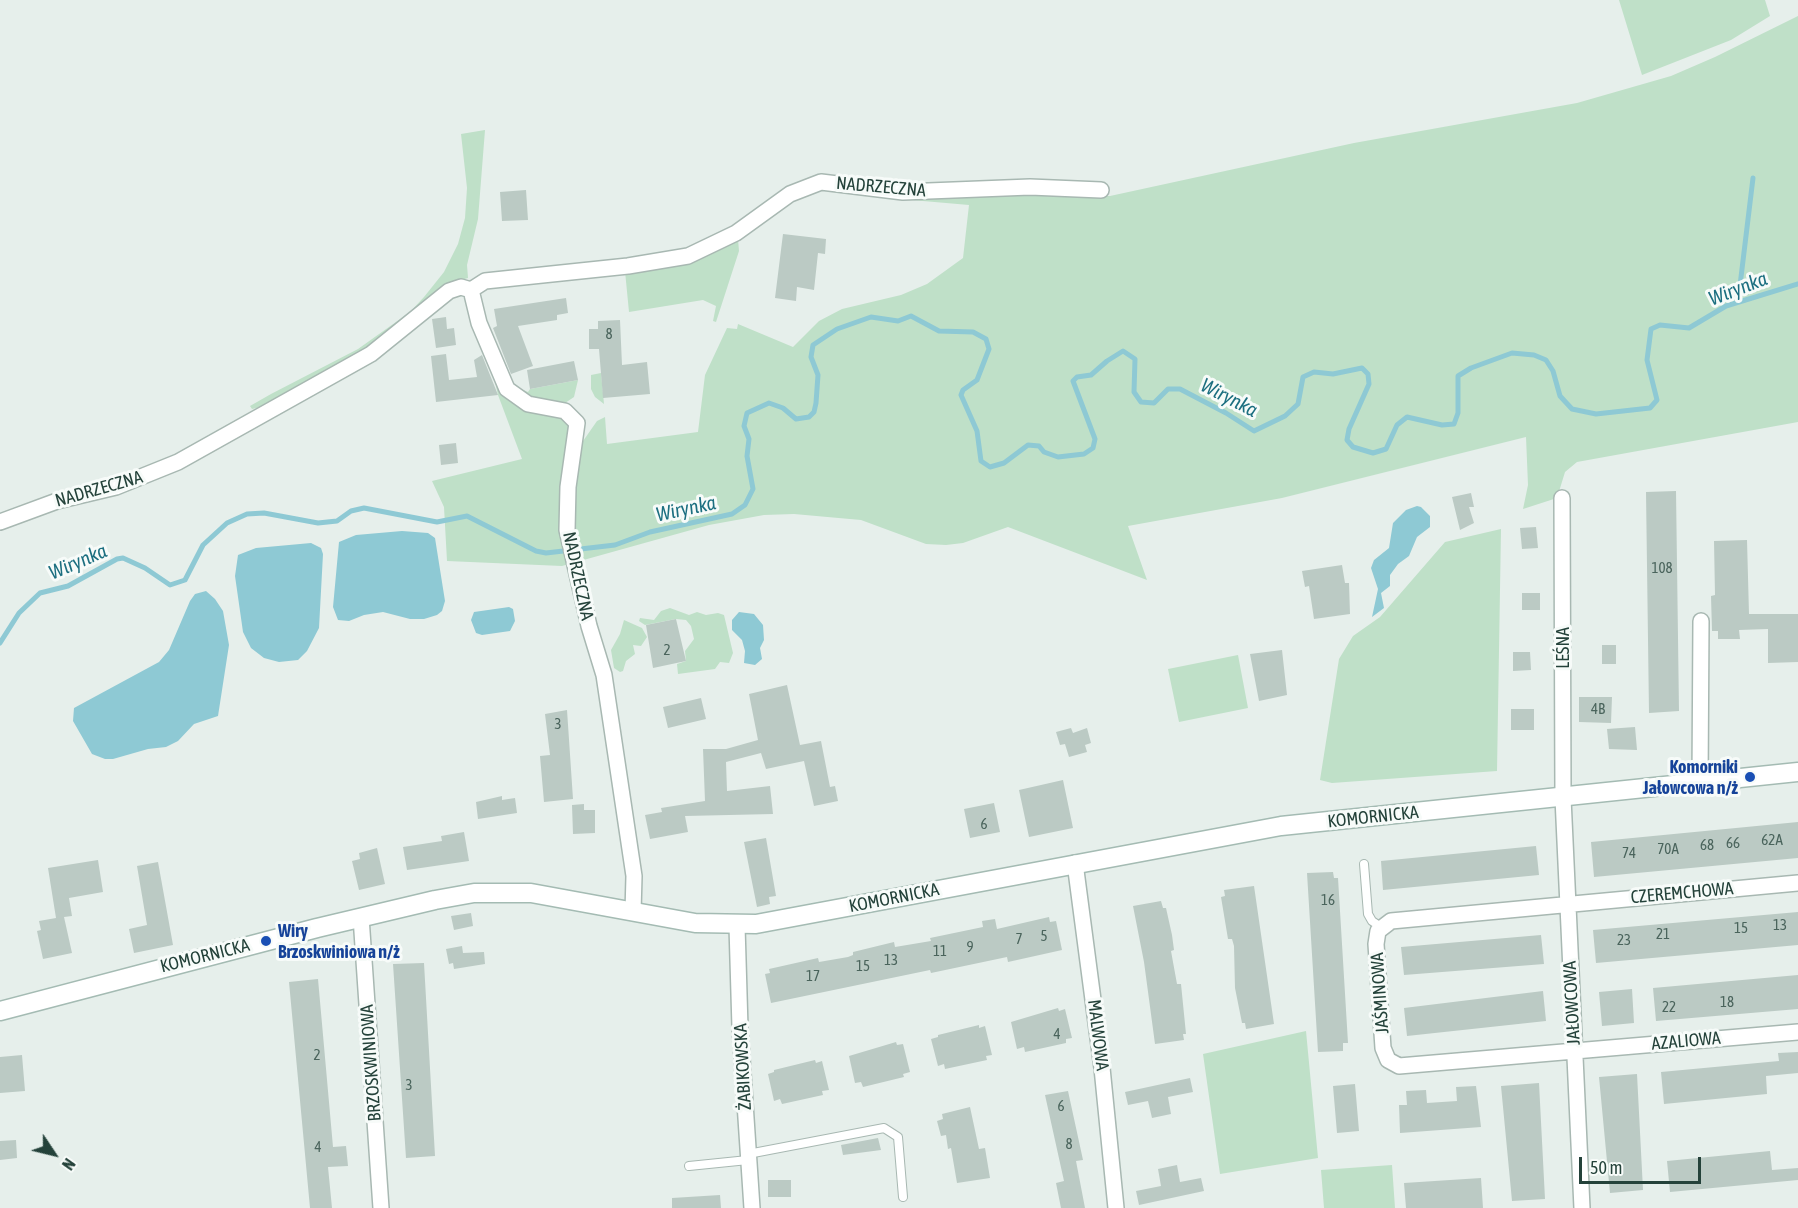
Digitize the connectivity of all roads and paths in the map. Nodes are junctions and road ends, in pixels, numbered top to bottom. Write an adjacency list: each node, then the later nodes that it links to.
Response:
1 (1101, 190): 2 (street, NADRZECZNA)
2 (471, 290): 4 (street, NADRZECZNA); 13 (street, NADRZECZNA)
3 (1562, 498): 8 (street, LEŚNA)
4 (0, 522)
5 (1701, 621): 7 (street)
6 (1798, 772): 7 (street, KOMORNICKA)
7 (1700, 782): 8 (street, KOMORNICKA)
8 (1563, 798): 9 (street, KOMORNICKA); 12 (street, JAŁOWCOWA)
9 (1075, 862): 15 (street, KOMORNICKA); 25 (street, MALWOWA)
10 (1364, 864): 16 (lane)
11 (1798, 883): 12 (street, CZEREMCHOWA)
12 (1567, 902): 16 (street, JAŚMINOWA); 19 (street, JAŁOWCOWA)
13 (633, 912): 14 (street, KOMORNICKA); 15 (street, KOMORNICKA)
14 (361, 917): 17 (street, KOMORNICKA); 23 (street, BRZOSKWINIOWA)
15 (737, 926): 20 (street, ŻABIKOWSKA)
16 (1381, 927): 19 (street, JAŚMINOWA)
17 (0, 1011)
18 (1798, 1032): 19 (street, AZALIOWA)
19 (1574, 1051): 26 (street, JAŁOWCOWA)
20 (748, 1157): 21 (lane); 22 (lane); 24 (street, ŻABIKOWSKA)
21 (689, 1166)
22 (903, 1197)
23 (381, 1208)
24 (752, 1208)
25 (1116, 1208)
26 (1582, 1208)

